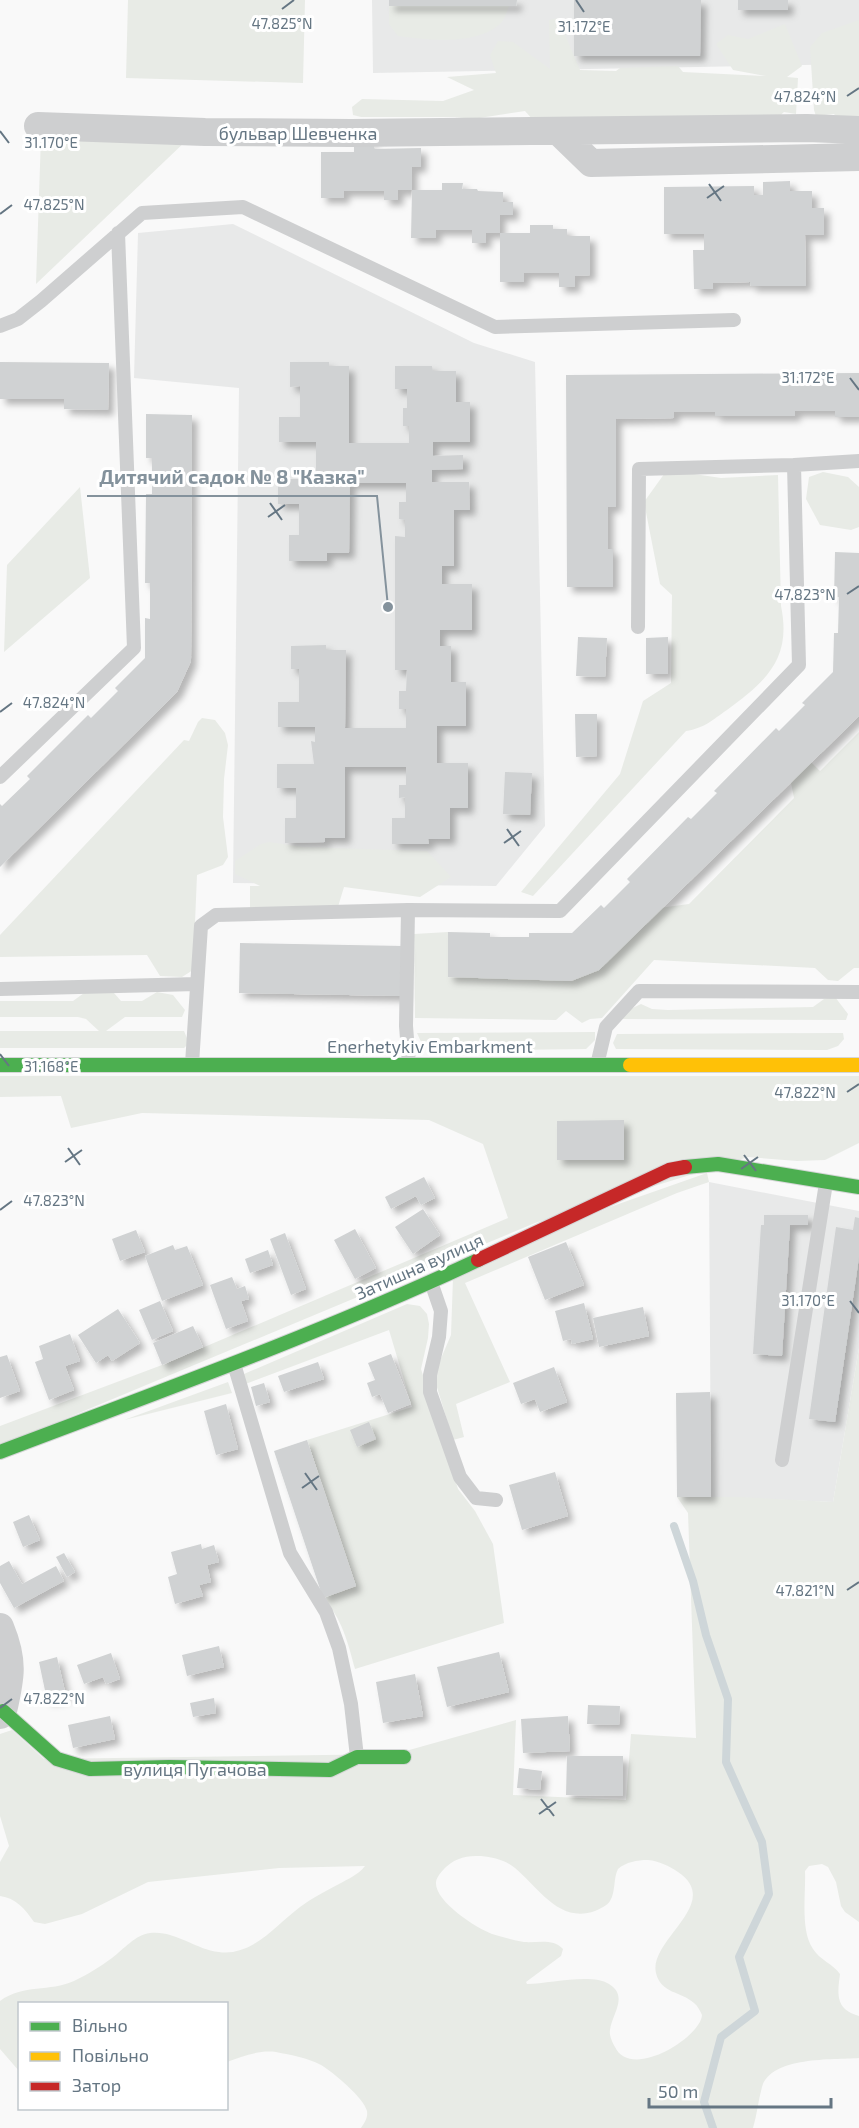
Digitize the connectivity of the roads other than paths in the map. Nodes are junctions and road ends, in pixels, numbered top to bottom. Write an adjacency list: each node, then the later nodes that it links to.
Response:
1 (38, 126): 3 (street, бульвар Шевченка)
2 (859, 130): 3 (street, бульвар Шевченка)
3 (559, 132): 4 (street)
4 (859, 157)
5 (118, 232): 6 (lane); 7 (lane); 11 (lane)
6 (734, 320)
7 (0, 326)
8 (859, 461): 9 (lane)
9 (794, 465): 10 (lane); 12 (lane)
10 (638, 627)
11 (0, 777)
12 (408, 910): 13 (lane); 17 (lane)
13 (197, 984): 14 (lane); 16 (lane)
14 (0, 989)
15 (859, 992): 19 (lane)
16 (192, 1064): 17 (street, Enerhetykiv Embarkment); 18 (street, Enerhetykiv Embarkment)
17 (409, 1064): 19 (street, Enerhetykiv Embarkment)
18 (0, 1065)
19 (597, 1065): 20 (street, Enerhetykiv Embarkment)
20 (859, 1065)
21 (825, 1183): 22 (street, Затишна вулиця); 23 (street, Затишна вулиця); 26 (lane)
22 (859, 1187)
23 (431, 1281): 24 (street, Затишна вулиця); 27 (lane)
24 (234, 1364): 25 (street, Затишна вулиця); 30 (lane)
25 (0, 1452)
26 (782, 1460)
27 (496, 1500)
28 (0, 1627): 29 (street, вулиця Пугачова)
29 (1, 1713): 30 (street, вулиця Пугачова)
30 (357, 1757): 31 (street, вулиця Пугачова)
31 (404, 1757)

